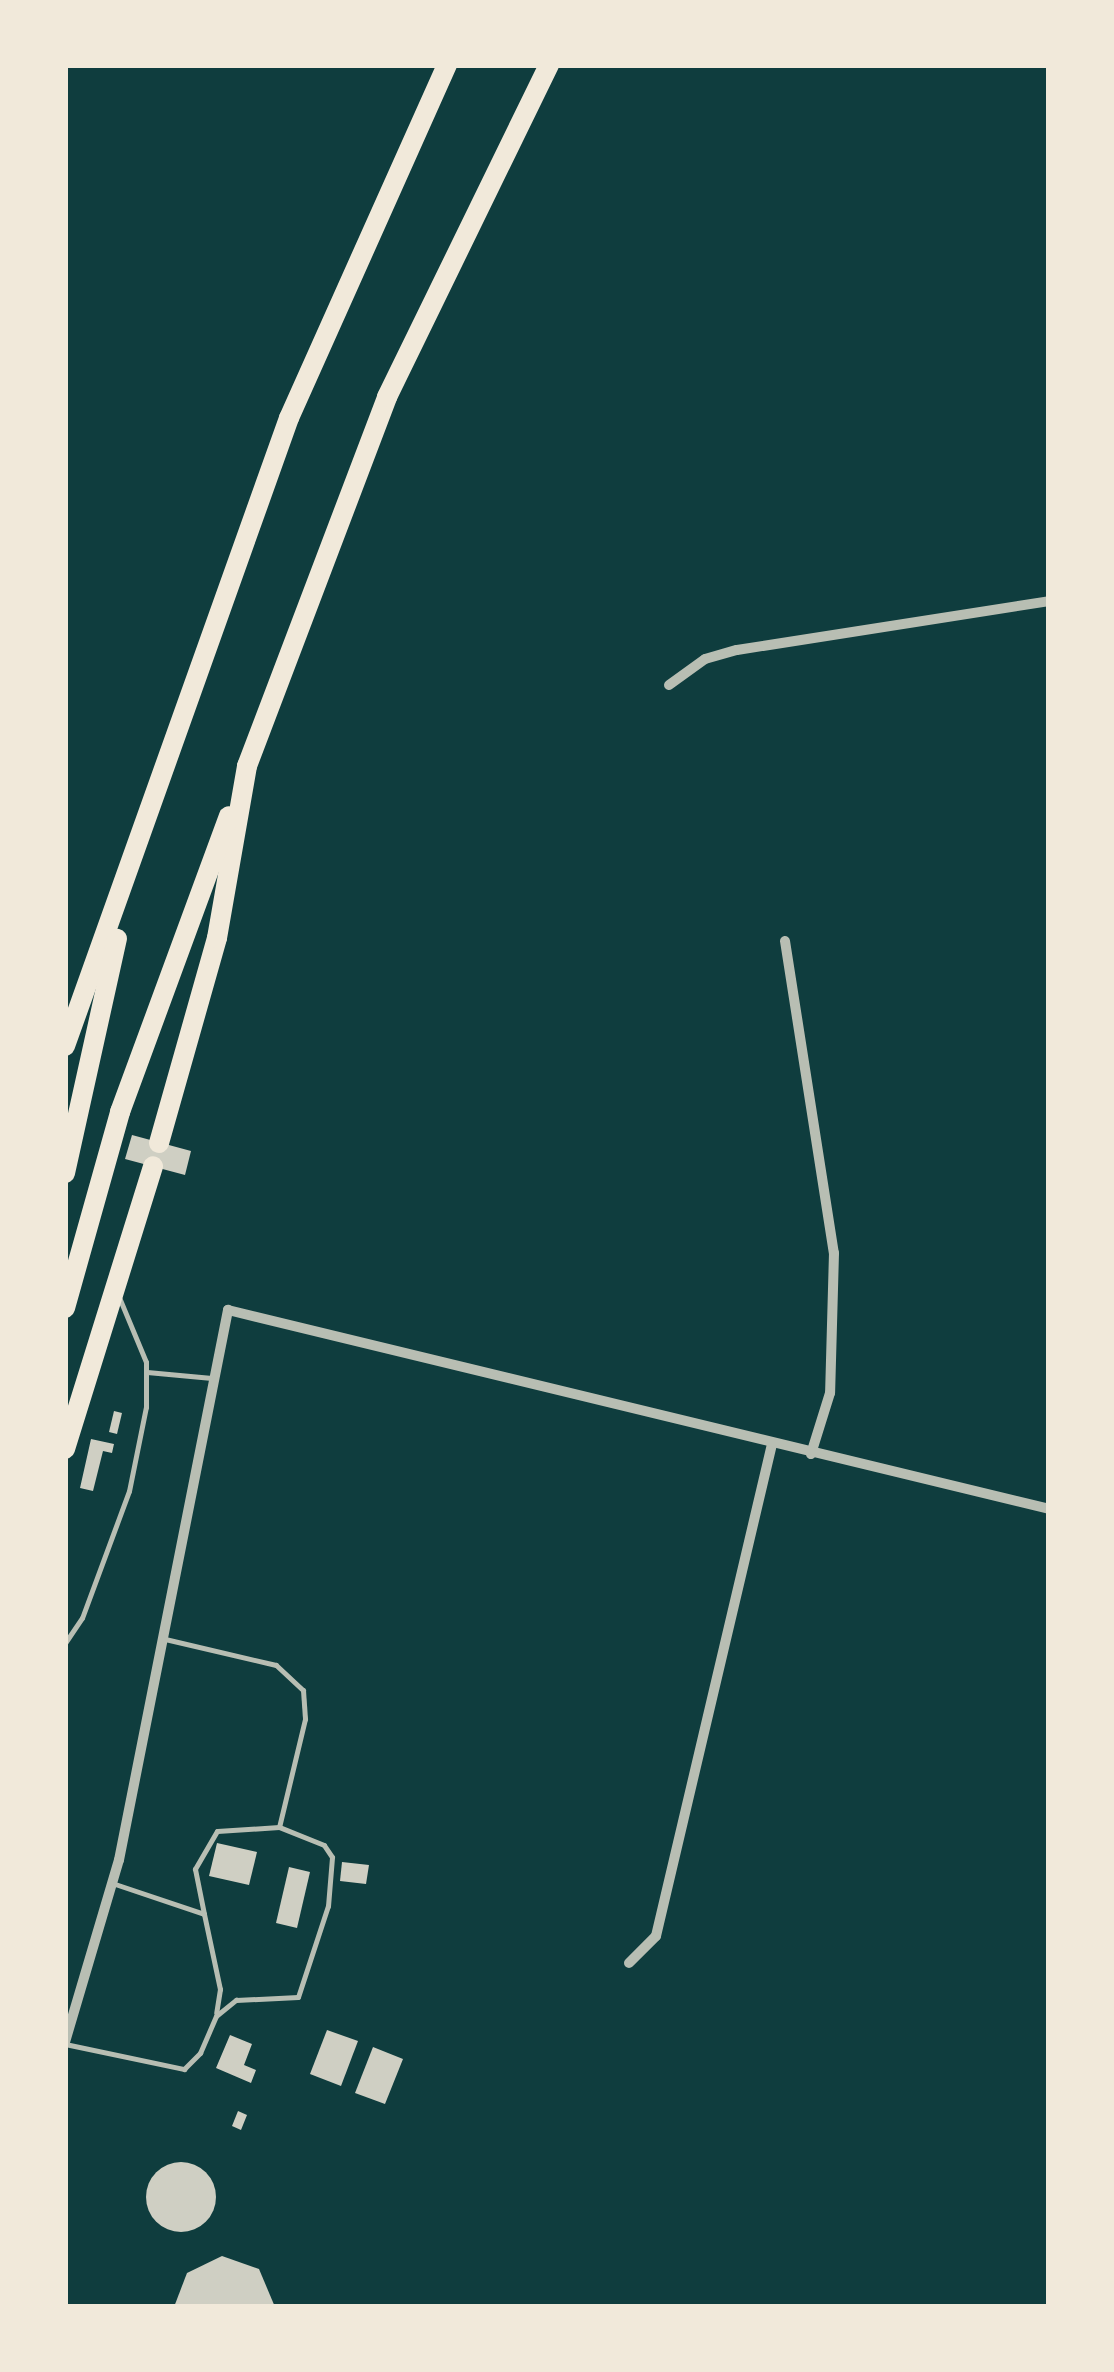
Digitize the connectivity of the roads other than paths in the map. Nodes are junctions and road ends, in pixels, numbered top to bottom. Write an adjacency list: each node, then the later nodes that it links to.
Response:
1 (447, 65): 6 (highway)
2 (549, 65): 5 (highway)
3 (1049, 600): 4 (street)
4 (669, 685)
5 (247, 766): 9 (highway); 13 (highway)
6 (131, 874): 8 (highway); 11 (highway)
7 (784, 941): 18 (street)
8 (65, 1046)
9 (160, 1143)
10 (153, 1166): 12 (highway)
11 (65, 1173)
12 (114, 1287): 14 (lane); 17 (highway)
13 (65, 1308)
14 (147, 1372): 15 (lane); 21 (lane)
15 (212, 1378): 16 (street); 20 (street)
16 (772, 1444): 18 (street); 25 (street)
17 (65, 1448)
18 (811, 1454): 19 (street)
19 (1049, 1509)
20 (162, 1638): 22 (lane); 23 (street)
21 (65, 1643)
22 (279, 1827): 24 (lane); 26 (lane)
23 (112, 1883): 24 (lane); 27 (street)
24 (204, 1914): 26 (lane)
25 (628, 1964)
26 (216, 2016): 27 (lane)
27 (65, 2043)

